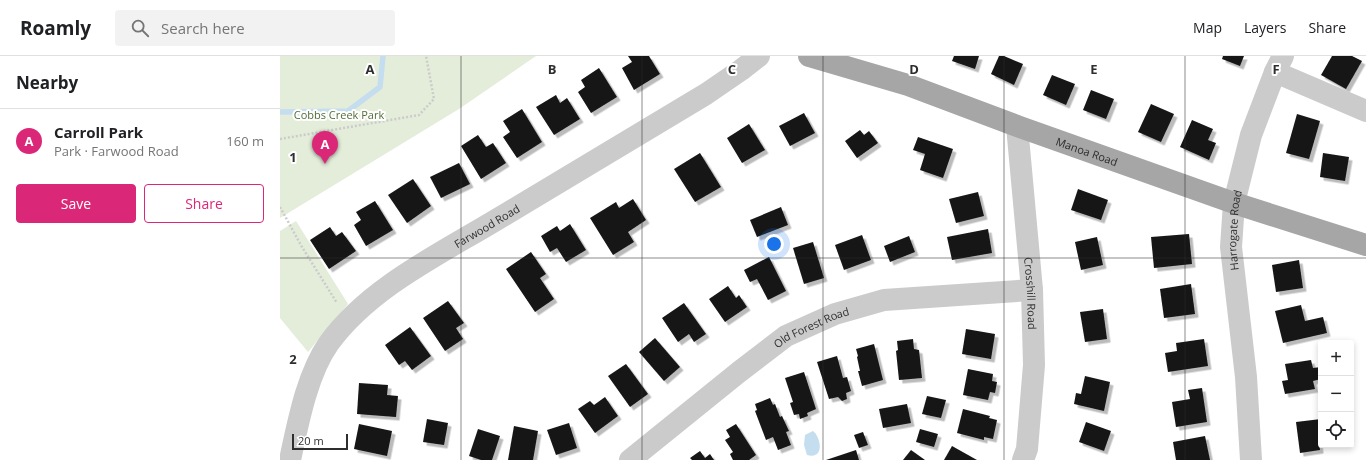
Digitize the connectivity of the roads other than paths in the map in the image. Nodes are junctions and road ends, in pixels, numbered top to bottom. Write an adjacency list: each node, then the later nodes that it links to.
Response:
1 (759, 56): 9 (street, Farwood Road)
2 (809, 56): 5 (main road, Manoa Road)
3 (1279, 64): 4 (street); 6 (street, Harrogate Road)
4 (1366, 111)
5 (1017, 126): 6 (main road, Manoa Road); 8 (street, Crosshill Road)
6 (1234, 203): 7 (main road, Manoa Road); 12 (street, Harrogate Road)
7 (1366, 244)
8 (1032, 290): 10 (street, Old Forest Road); 11 (street, Crosshill Road)
9 (290, 460)
10 (630, 460)
11 (1023, 460)
12 (1251, 460)

